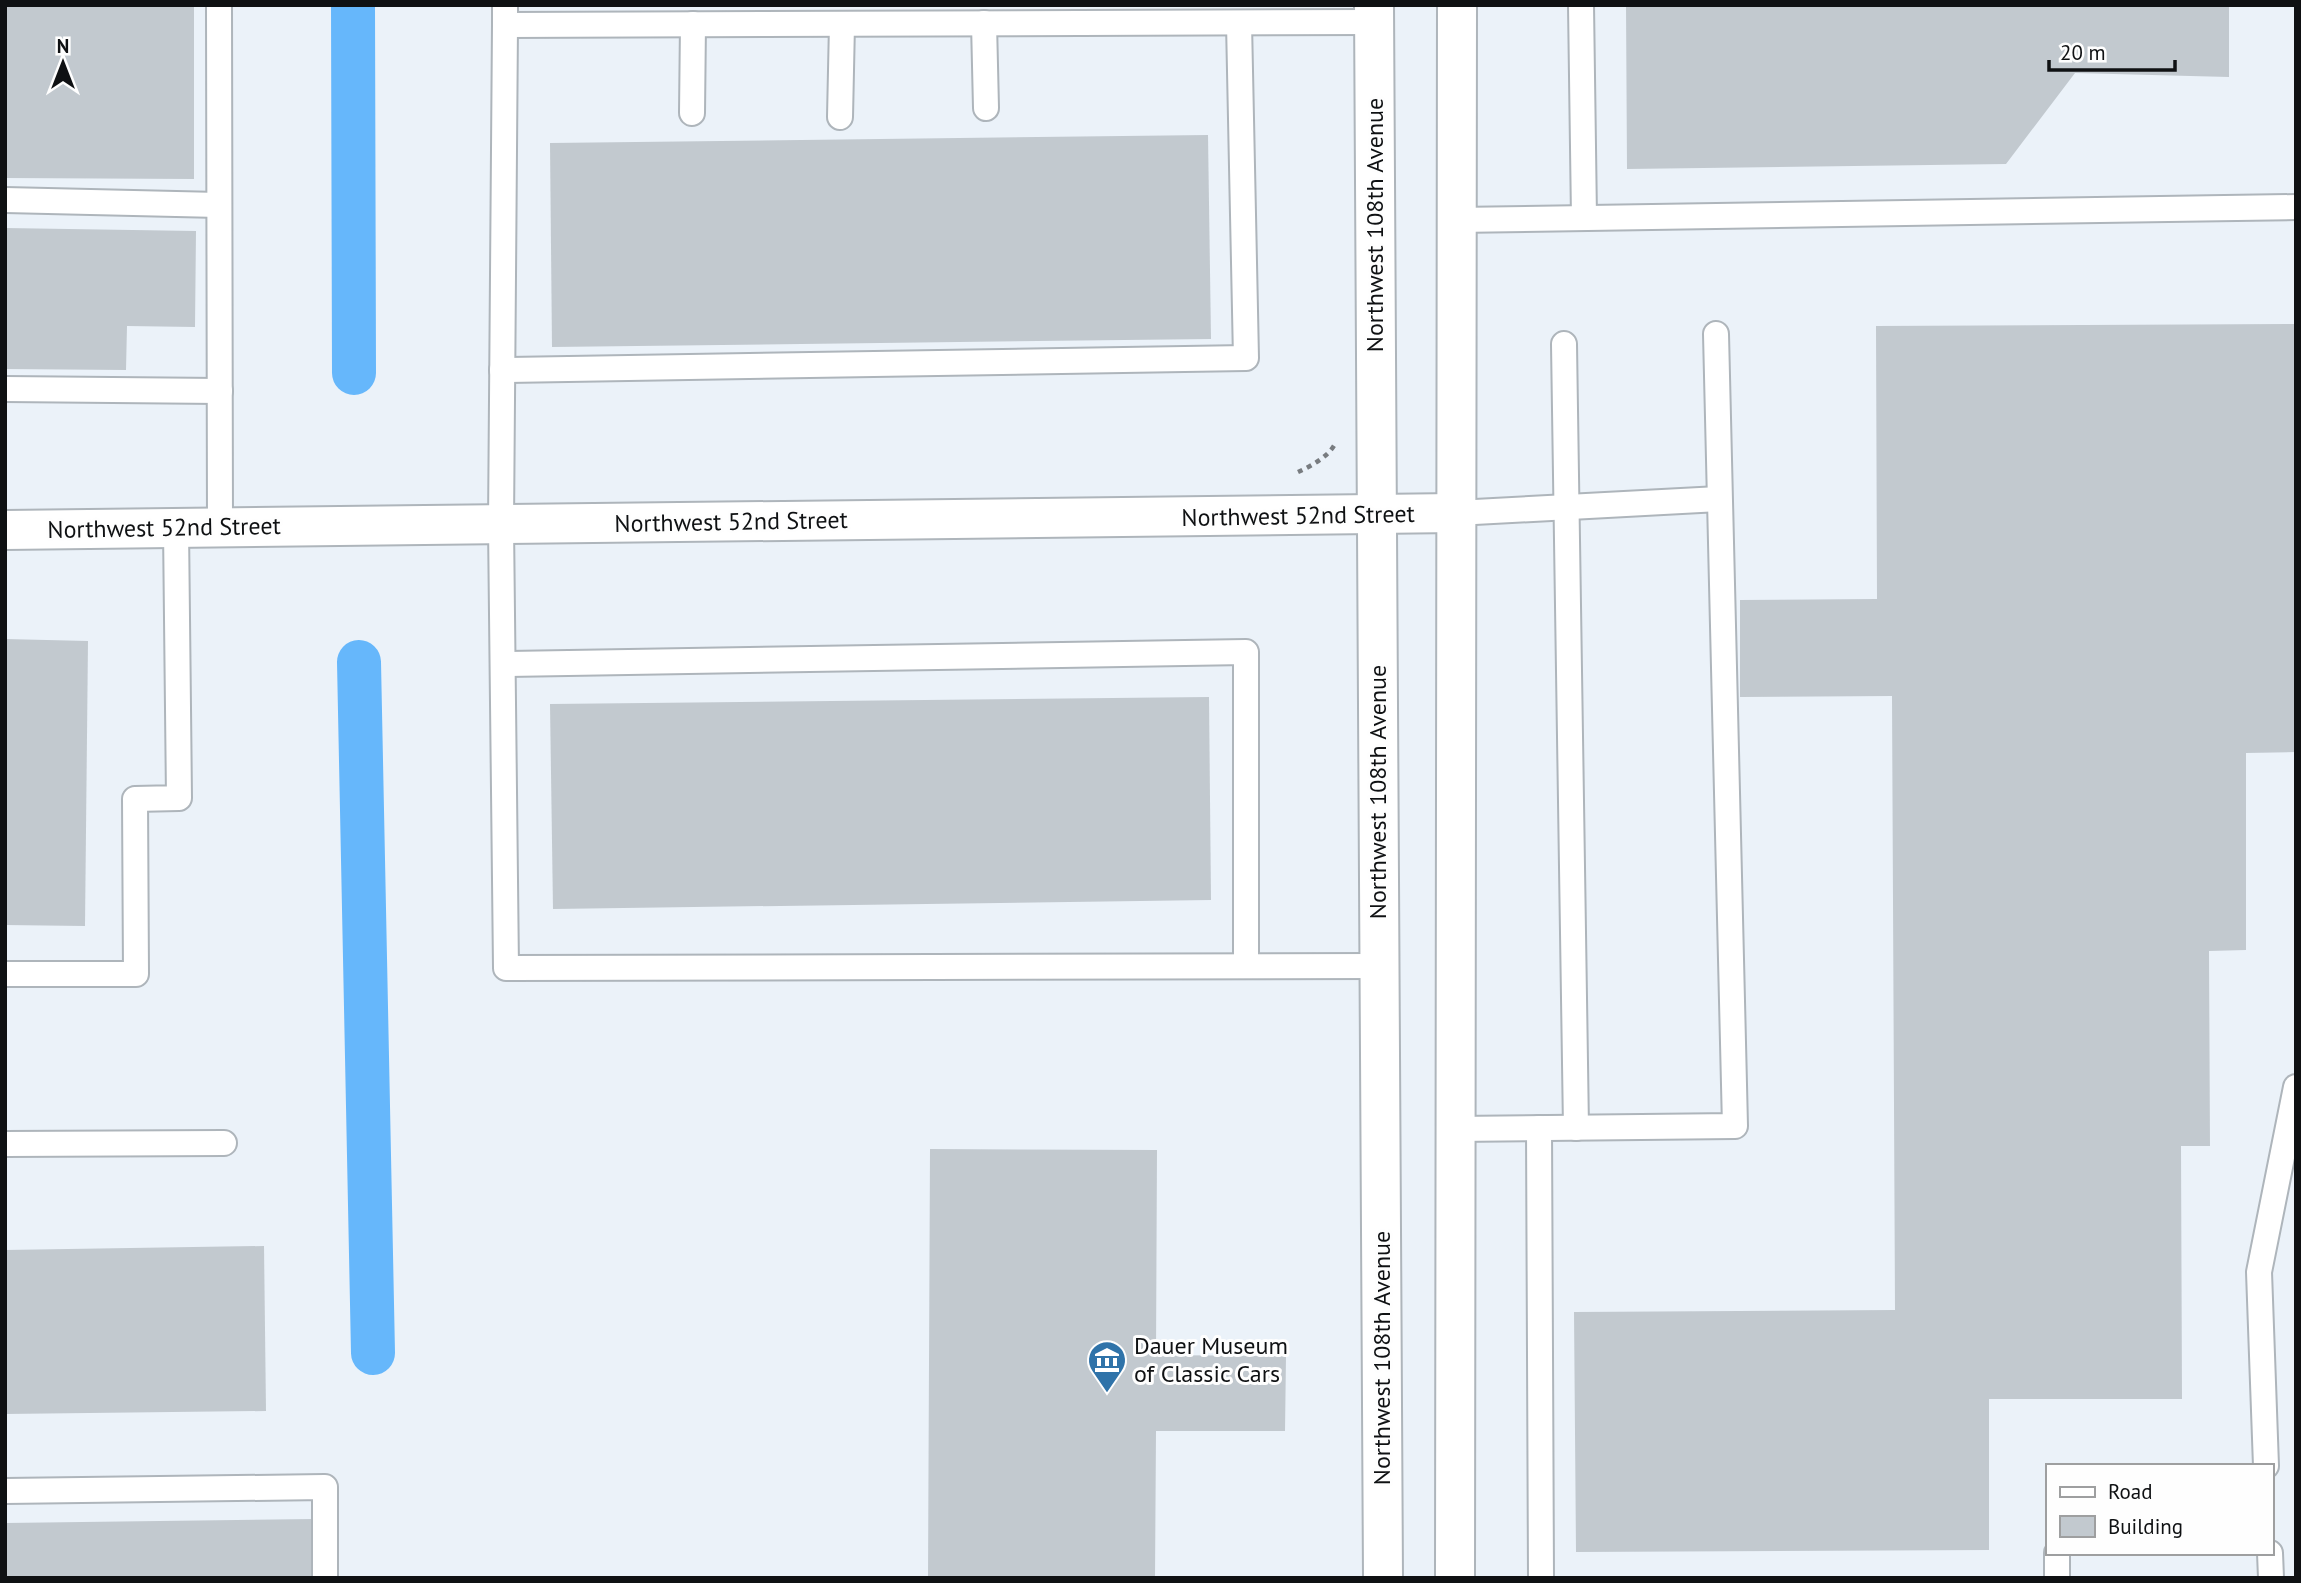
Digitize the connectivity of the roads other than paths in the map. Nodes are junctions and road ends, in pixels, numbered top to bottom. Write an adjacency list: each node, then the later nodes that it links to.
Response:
1 (219, 5): 18 (lane)
2 (1457, 5): 21 (street)
3 (1581, 5): 20 (lane)
4 (921, 14): 11 (lane); 13 (lane)
5 (1064, 14): 10 (lane); 11 (lane)
6 (1374, 14): 10 (lane); 30 (street, Northwest 108th Avenue)
7 (505, 15): 8 (lane); 24 (lane)
8 (613, 15): 12 (lane)
9 (767, 15): 12 (lane); 13 (lane)
10 (1247, 17): 24 (lane)
11 (984, 23): 14 (lane)
12 (693, 24): 15 (lane)
13 (842, 24): 16 (lane)
14 (986, 108)
15 (692, 113)
16 (839, 117)
17 (5, 200): 18 (lane)
18 (219, 205): 26 (lane)
19 (2296, 207): 20 (lane)
20 (1584, 218): 21 (lane)
21 (1457, 220): 29 (street)
22 (1716, 334): 27 (lane)
23 (1563, 344): 28 (lane)
24 (502, 370): 31 (lane)
25 (5, 389): 26 (lane)
26 (220, 391): 32 (lane)
27 (1719, 499): 28 (lane); 41 (lane)
28 (1566, 507): 29 (lane); 41 (lane)
29 (1456, 513): 30 (street, Northwest 52nd Street); 42 (street)
30 (1376, 516): 31 (street, Northwest 52nd Street); 37 (street, Northwest 108th Avenue)
31 (501, 525): 32 (street, Northwest 52nd Street); 35 (lane)
32 (220, 527): 33 (street, Northwest 52nd Street)
33 (176, 528): 34 (street, Northwest 52nd Street); 38 (lane)
34 (5, 530)
35 (503, 664): 36 (lane); 36 (lane)
36 (1246, 966): 37 (lane)
37 (1379, 966): 50 (street, Northwest 108th Avenue)
38 (5, 974)
39 (2296, 1087): 45 (lane)
40 (1539, 1128): 41 (lane); 42 (lane); 52 (lane)
41 (1576, 1128)
42 (1456, 1129): 51 (street)
43 (224, 1143): 44 (lane)
44 (5, 1144)
45 (2266, 1464)
46 (5, 1491): 49 (lane)
47 (2057, 1555): 53 (lane)
48 (2270, 1555): 54 (lane)
49 (325, 1578)
50 (1383, 1578)
51 (1455, 1578)
52 (1541, 1578)
53 (2057, 1578)
54 (2270, 1578)

